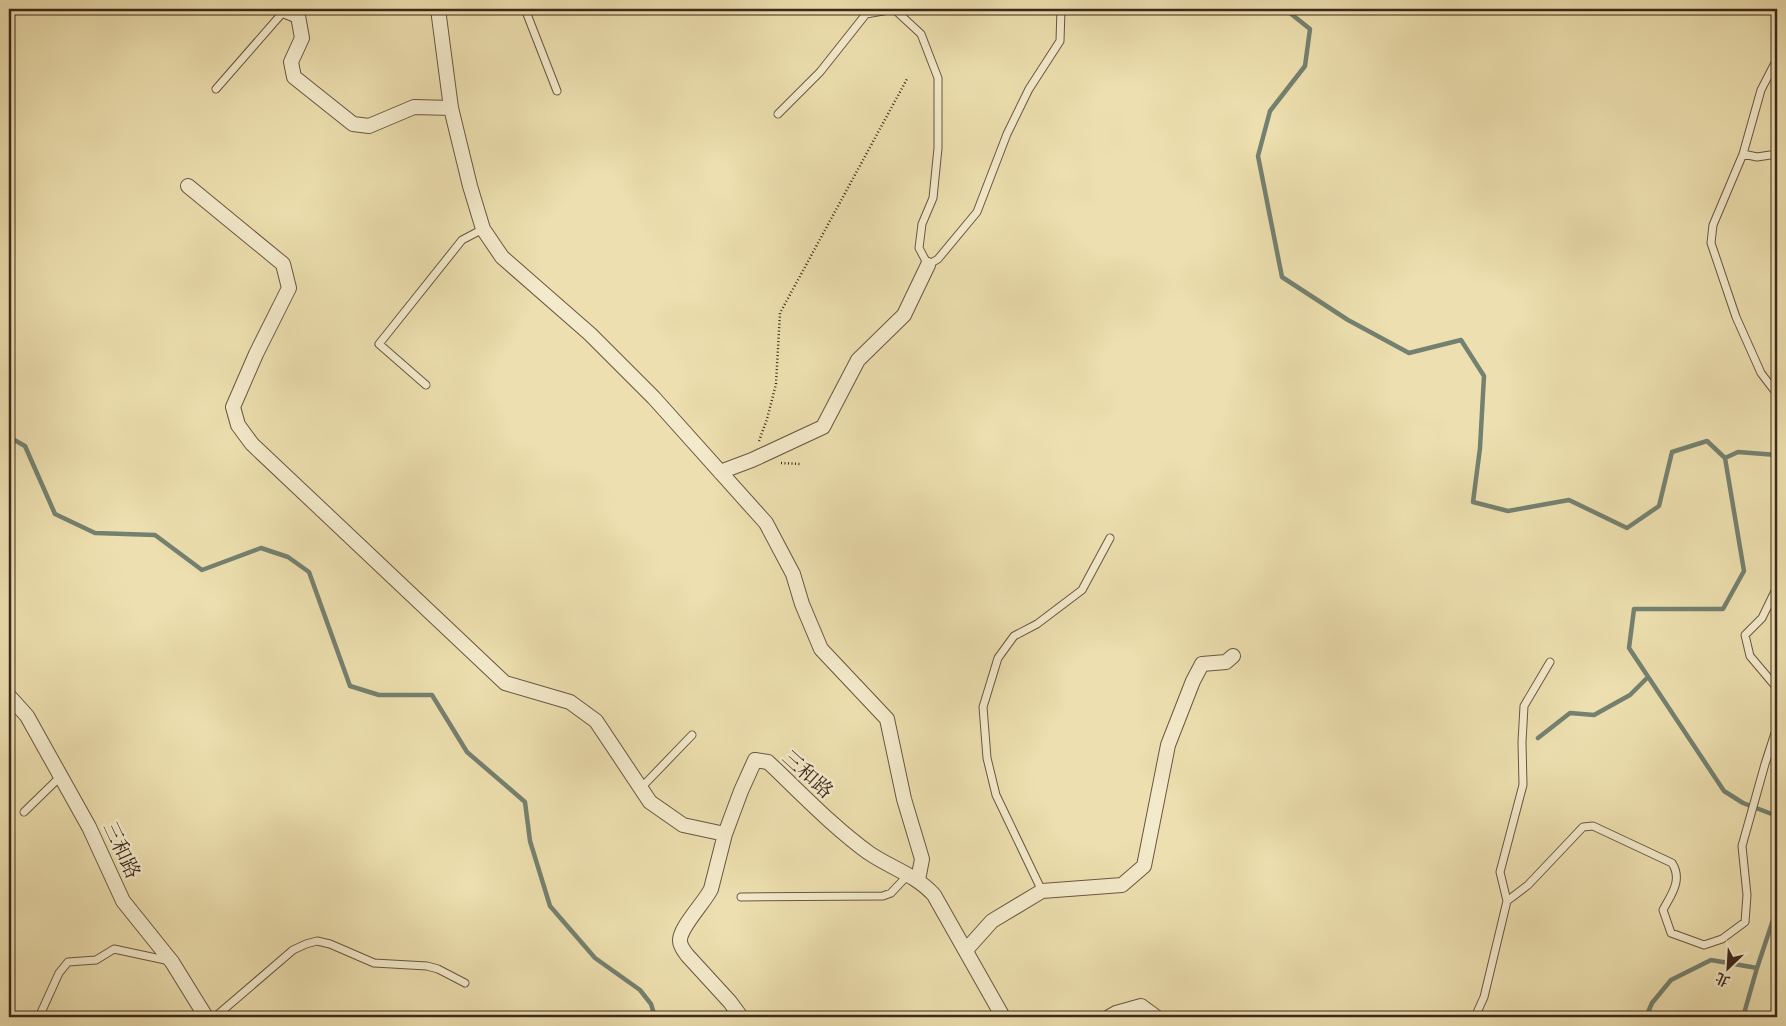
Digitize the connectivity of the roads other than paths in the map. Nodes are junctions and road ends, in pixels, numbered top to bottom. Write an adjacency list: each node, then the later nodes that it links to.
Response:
1 (283, 9): 6 (lane); 8 (street)
2 (438, 9): 8 (street)
3 (525, 9): 7 (lane)
4 (1061, 9): 14 (lane)
5 (1777, 60): 10 (lane)
6 (216, 88)
7 (557, 91)
8 (451, 108): 13 (street)
9 (778, 114): 14 (lane)
10 (1743, 154): 11 (lane); 16 (lane)
11 (1777, 154)
12 (188, 186): 27 (street)
13 (483, 229): 15 (lane); 17 (street)
14 (928, 265): 17 (street)
15 (426, 384)
16 (1777, 394)
17 (720, 472): 30 (street)
18 (1110, 538): 31 (lane)
19 (1777, 587): 22 (lane)
20 (1234, 656): 31 (street)
21 (1550, 662): 33 (lane)
22 (1777, 688)
23 (9, 696): 26 (street, 三和路)
24 (1777, 727): 33 (lane)
25 (692, 734): 27 (lane)
26 (60, 777): 28 (lane); 35 (street, 三和路)
27 (640, 789): 29 (street)
28 (24, 812)
29 (725, 834): 30 (street, 三和路); 40 (street, 三和路)
30 (913, 877): 32 (lane); 34 (street, 三和路)
31 (1042, 891): 34 (street)
32 (741, 897)
33 (1507, 902): 44 (lane)
34 (966, 950): 41 (street, 三和路)
35 (172, 962): 37 (lane); 38 (street, 三和路)
36 (465, 983): 39 (lane)
37 (39, 1017)
38 (206, 1017)
39 (215, 1017)
40 (741, 1017)
41 (1003, 1017)
42 (1109, 1017): 43 (street)
43 (1156, 1017)
44 (1474, 1017)

